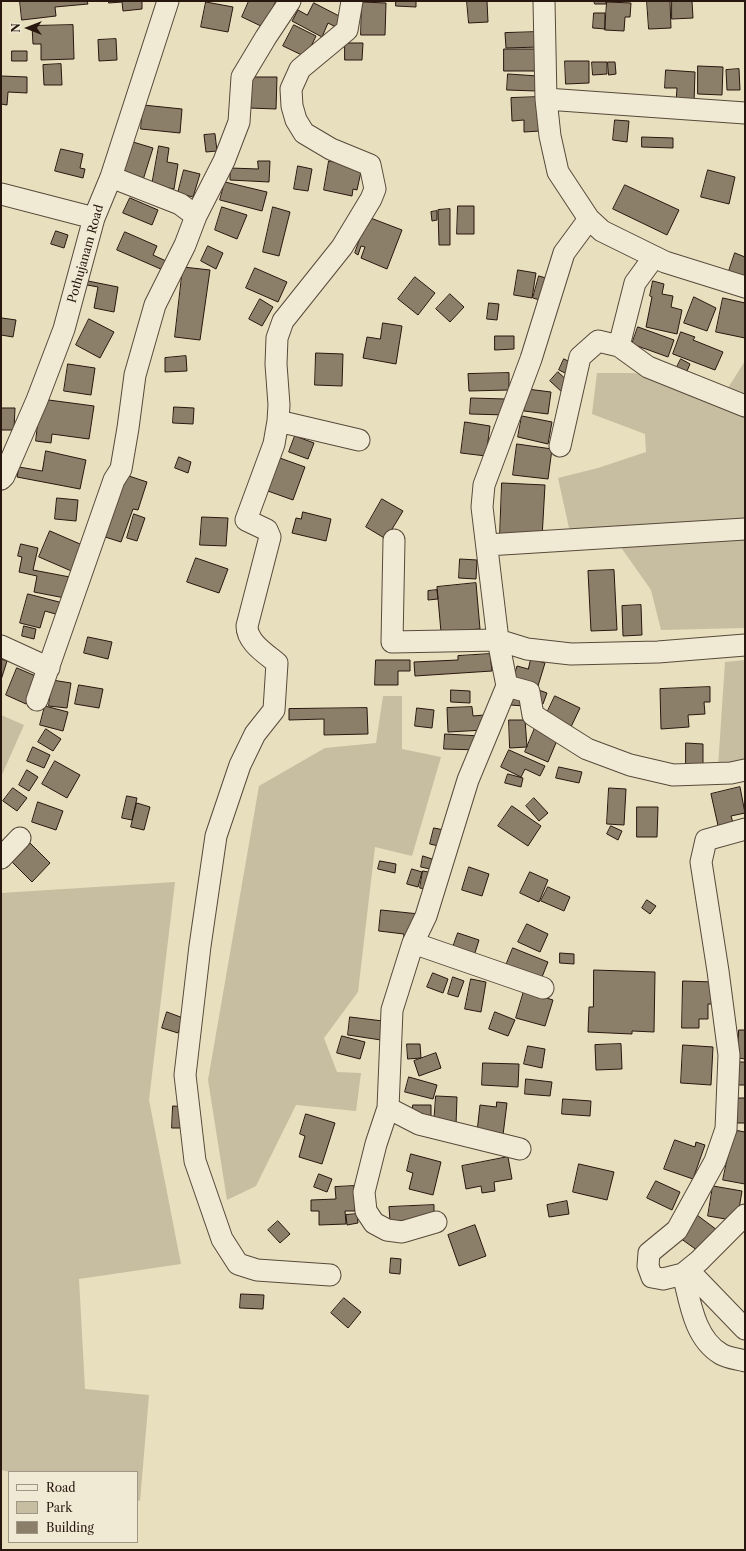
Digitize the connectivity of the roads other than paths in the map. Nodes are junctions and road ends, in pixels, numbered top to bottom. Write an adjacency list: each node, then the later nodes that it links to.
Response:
1 (168, 1): 7 (street, Pothujanam Road)
2 (290, 1): 9 (street)
3 (352, 1): 16 (street)
4 (544, 1): 5 (street)
5 (546, 99): 6 (street); 11 (street)
6 (745, 113)
7 (111, 177): 9 (street); 10 (street, Pothujanam Road)
8 (1, 194): 10 (street)
9 (196, 216): 26 (street)
10 (94, 218): 19 (street, Pothujanam Road)
11 (589, 220): 12 (street); 22 (street)
12 (654, 257): 13 (street); 14 (street)
13 (745, 287)
14 (619, 346): 15 (street); 18 (street)
15 (745, 406)
16 (278, 421): 17 (street); 40 (street)
17 (359, 440)
18 (560, 446)
19 (1, 479)
20 (745, 529): 22 (street)
21 (394, 540): 23 (street)
22 (487, 545): 23 (street)
23 (498, 640): 24 (street); 27 (street)
24 (745, 645)
25 (1, 646): 26 (street)
26 (49, 668): 28 (street)
27 (507, 686): 29 (street); 33 (street)
28 (37, 700)
29 (745, 770)
30 (745, 829): 39 (street)
31 (20, 838): 32 (street)
32 (1, 858)
33 (414, 943): 34 (street); 35 (street)
34 (543, 988)
35 (388, 1108): 36 (street); 38 (street)
36 (520, 1149)
37 (745, 1215): 39 (street)
38 (436, 1222)
39 (685, 1272): 41 (street); 42 (street)
40 (330, 1275)
41 (745, 1329)
42 (745, 1361)

